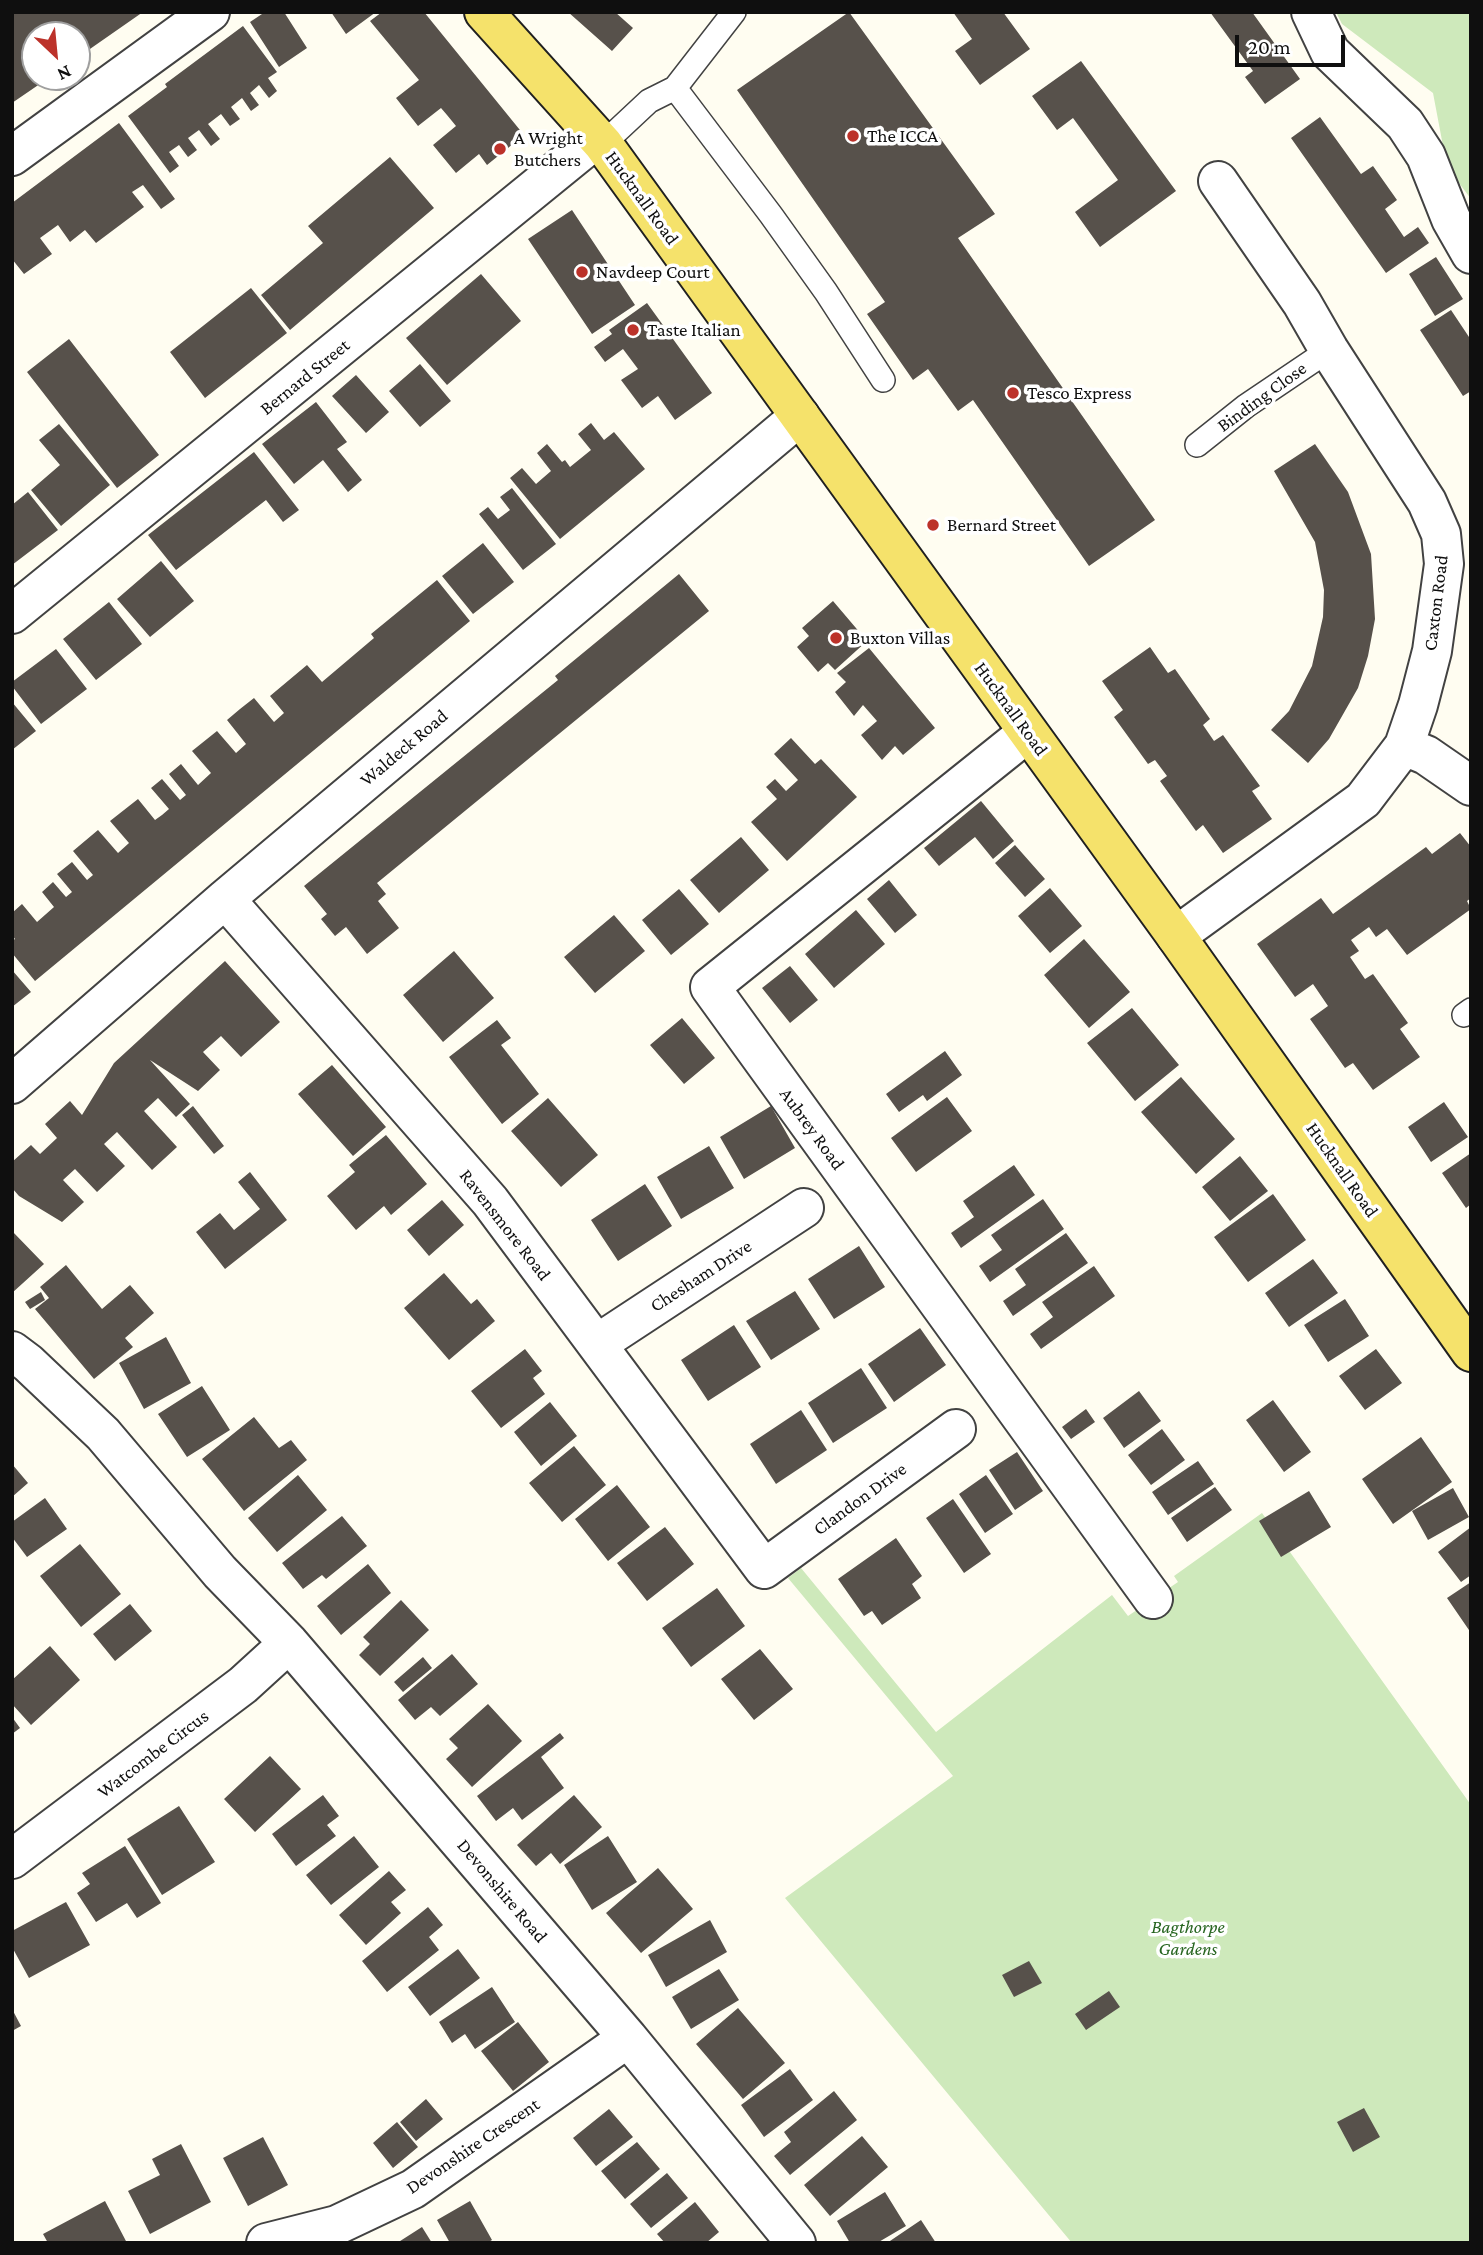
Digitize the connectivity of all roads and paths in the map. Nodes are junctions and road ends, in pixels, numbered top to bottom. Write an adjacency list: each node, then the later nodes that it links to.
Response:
1 (210, 12): 7 (street)
2 (484, 12): 6 (main road, Hucknall Road)
3 (734, 12): 5 (lane)
4 (1311, 12): 9 (street)
5 (675, 89): 6 (lane); 11 (lane)
6 (600, 141): 12 (main road, Hucknall Road); 15 (street, Bernard Street)
7 (12, 156)
8 (1218, 181): 10 (street, Caxton Road)
9 (1471, 254)
10 (1329, 350): 13 (lane, Binding Close); 14 (street, Caxton Road)
11 (883, 380)
12 (800, 416): 16 (main road, Hucknall Road); 19 (street, Waldeck Road)
13 (1197, 445)
14 (1456, 528): 17 (street, Caxton Road)
15 (12, 614)
16 (1027, 733): 20 (main road, Hucknall Road); 28 (street, Aubrey Road)
17 (1404, 747): 18 (street); 20 (street, Caxton Road)
18 (1471, 786)
19 (225, 899): 21 (street, Waldeck Road); 23 (street, Ravensmore Road)
20 (1176, 936): 25 (main road, Hucknall Road)
21 (12, 1084)
22 (804, 1208): 23 (street, Chesham Drive)
23 (597, 1343): 27 (street, Ravensmore Road)
24 (12, 1351): 29 (street, Devonshire Road)
25 (1471, 1352)
26 (956, 1429): 27 (street, Clandon Drive)
27 (764, 1569)
28 (1153, 1599)
29 (289, 1643): 30 (street, Watcombe Circus); 31 (street, Devonshire Road)
30 (12, 1859)
31 (628, 2038): 32 (street, Devonshire Crescent); 33 (street, Devonshire Road)
32 (266, 2243)
33 (796, 2243)

